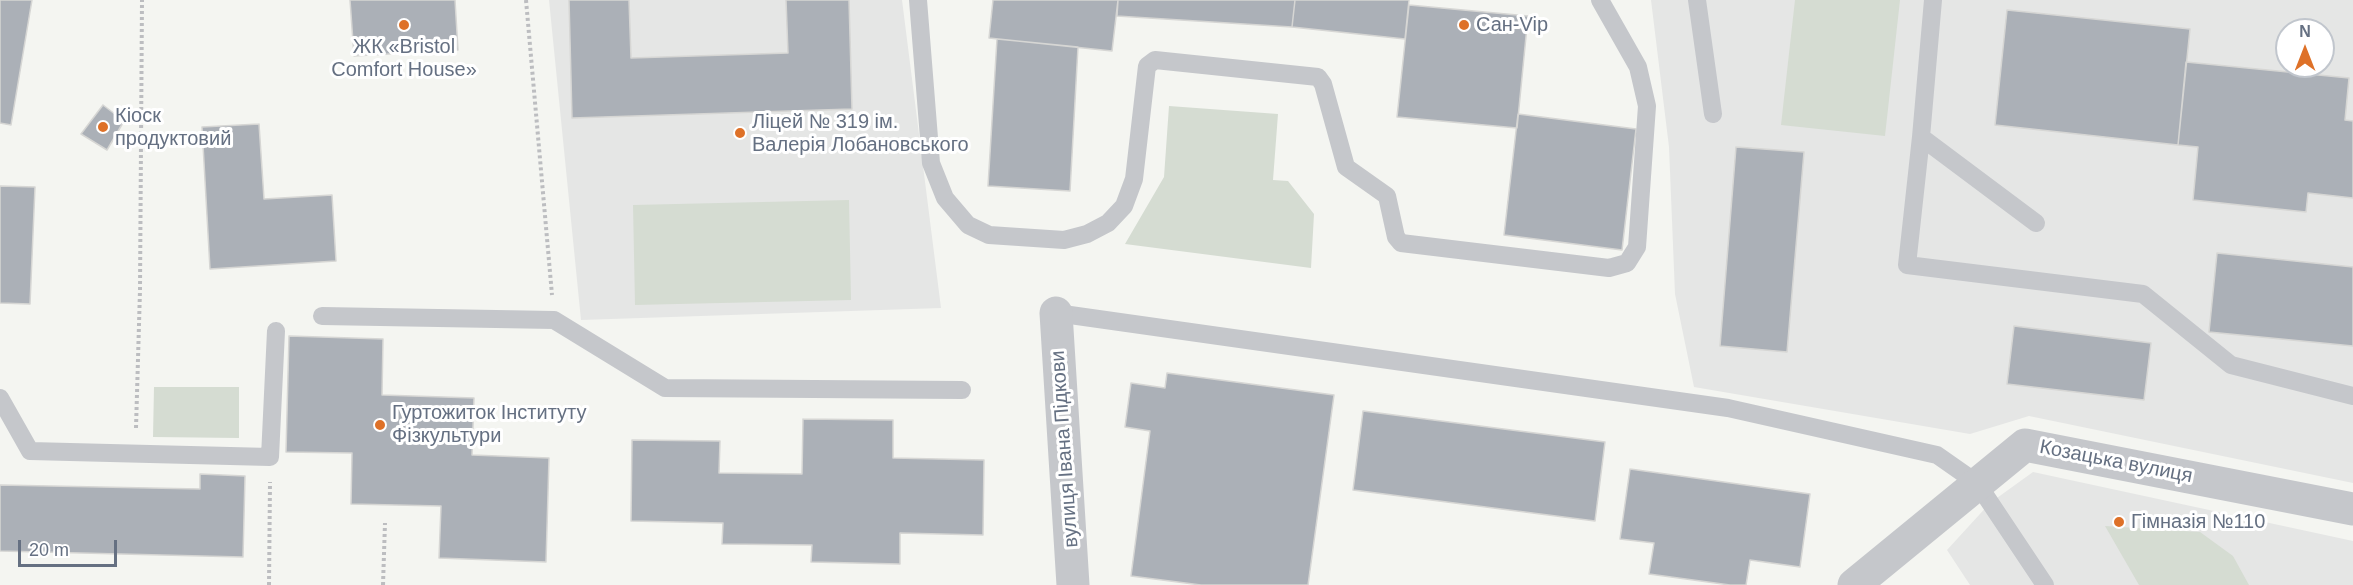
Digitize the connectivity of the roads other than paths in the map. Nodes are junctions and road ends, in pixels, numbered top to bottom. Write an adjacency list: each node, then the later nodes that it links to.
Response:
1 (918, 0): 2 (lane)
2 (1600, 0)
3 (1697, 0): 5 (lane)
4 (1933, 0): 6 (lane)
5 (1713, 114)
6 (1920, 137): 7 (lane); 12 (lane)
7 (2036, 222)
8 (1056, 313): 14 (lane); 16 (street, вулиця Івана Підкови)
9 (322, 316): 11 (lane)
10 (276, 331): 13 (lane)
11 (962, 390)
12 (2353, 396)
13 (0, 398)
14 (1977, 483): 15 (street, Козацька вулиця); 17 (street, Козацька вулиця); 18 (lane)
15 (2353, 509)
16 (1073, 585)
17 (1854, 585)
18 (2045, 585)

